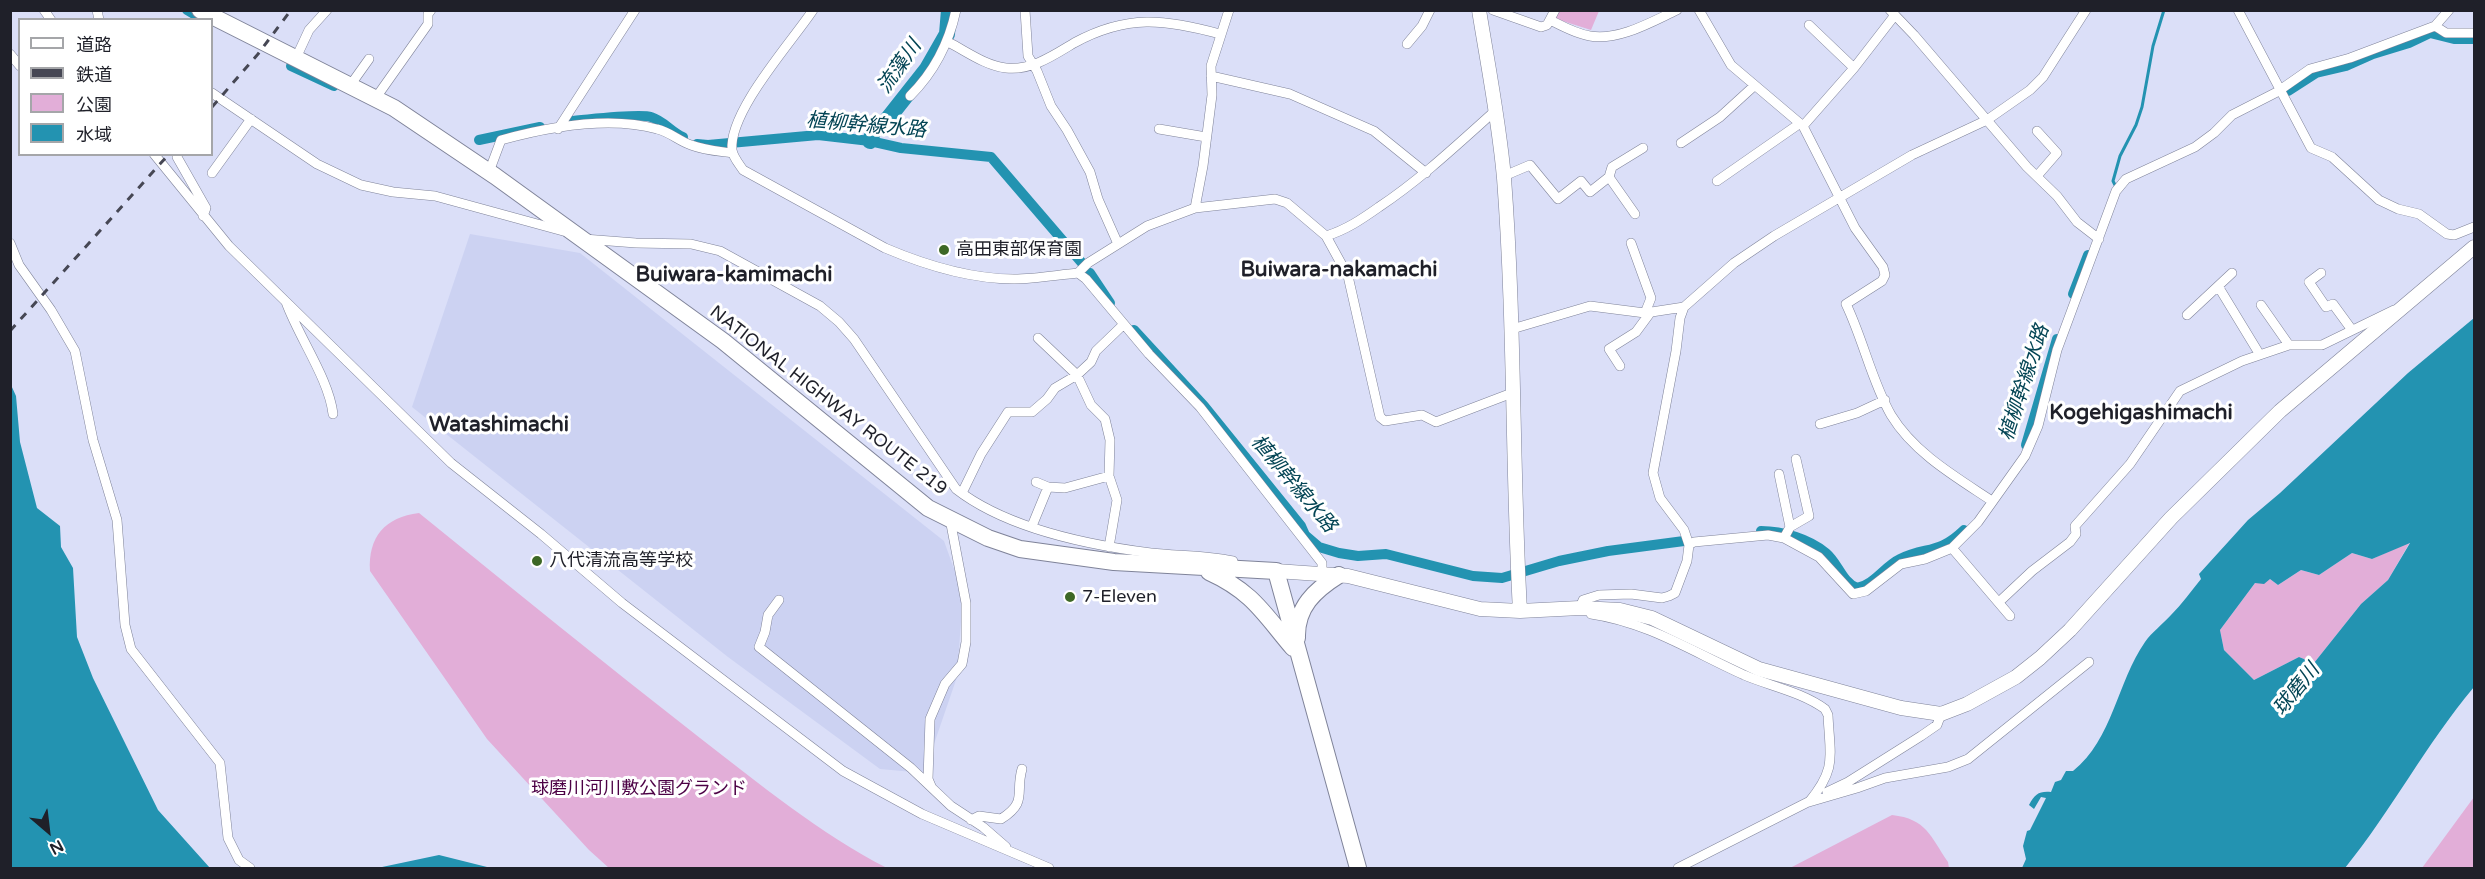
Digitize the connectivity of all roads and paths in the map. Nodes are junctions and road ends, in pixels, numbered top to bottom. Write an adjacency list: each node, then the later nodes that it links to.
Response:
1 (200, 10): 25 (highway, NATIONAL HIGHWAY ROUTE 219)
2 (327, 10): 25 (street)
3 (431, 10): 35 (street)
4 (635, 10): 40 (street)
5 (813, 10): 46 (street)
6 (956, 10): 23 (street)
7 (1025, 10): 27 (street)
8 (1229, 10): 22 (street)
9 (1430, 10): 24 (street)
10 (1479, 10): 36 (street)
11 (1493, 10): 18 (street)
12 (1677, 10): 18 (street)
13 (1700, 10): 30 (street)
14 (2086, 10): 38 (street)
15 (2238, 10): 32 (street)
16 (2449, 10): 20 (street)
17 (1892, 13): 28 (street); 38 (street)
18 (1552, 15)
19 (1809, 25): 28 (street)
20 (2434, 26): 21 (street); 32 (street)
21 (2475, 33)
22 (1220, 34): 27 (street); 29 (street)
23 (948, 42): 27 (street); 34 (street)
24 (1407, 44)
25 (296, 58): 31 (highway, NATIONAL HIGHWAY ROUTE 219)
26 (369, 58): 31 (street)
27 (1032, 64): 66 (street)
28 (1854, 68): 39 (street)
29 (1211, 76): 43 (street); 51 (street)
30 (1754, 86): 39 (street); 44 (street)
31 (349, 87): 35 (highway, NATIONAL HIGHWAY ROUTE 219)
32 (2281, 88): 60 (street); 62 (street)
33 (213, 94): 37 (street)
34 (910, 96)
35 (375, 99): 49 (highway, NATIONAL HIGHWAY ROUTE 219)
36 (1496, 110): 51 (street); 52 (street)
37 (251, 119): 50 (street); 63 (street)
38 (1987, 120): 53 (street); 56 (street)
39 (1801, 125): 55 (street); 56 (street)
40 (558, 129): 46 (street); 49 (street)
41 (1160, 129): 43 (street)
42 (2037, 131): 53 (street)
43 (1206, 137): 57 (street)
44 (1681, 143)
45 (1643, 148): 54 (street)
46 (732, 153): 68 (street)
47 (156, 156): 59 (street)
48 (177, 157): 59 (street)
49 (489, 172): 63 (highway, NATIONAL HIGHWAY ROUTE 219)
50 (212, 173)
51 (1426, 173): 61 (street)
52 (1504, 176): 54 (street); 79 (street)
53 (2037, 176): 62 (street)
54 (1609, 177): 58 (street)
55 (1717, 181)
56 (1839, 198): 74 (street); 87 (street)
57 (1195, 208): 61 (street); 66 (street)
58 (1635, 214)
59 (203, 216): 72 (street)
60 (2475, 227)
61 (1326, 236): 86 (street)
62 (2096, 237): 96 (street)
63 (581, 239): 95 (street); 97 (highway, NATIONAL HIGHWAY ROUTE 219)
64 (10, 243): 121 (street)
65 (1631, 243): 76 (street)
66 (1118, 244): 68 (street)
67 (2475, 247): 75 (street)
68 (1078, 273): 78 (street)
69 (2232, 273): 71 (street)
70 (2321, 273): 80 (street)
71 (2218, 286): 77 (street); 83 (street)
72 (285, 300): 88 (street); 120 (street)
73 (2261, 305): 82 (street)
74 (1684, 307): 76 (street); 100 (street)
75 (2402, 308): 80 (street); 115 (street)
76 (1647, 313): 79 (street); 84 (street)
77 (2187, 315)
78 (1123, 325): 85 (street); 105 (street)
79 (1512, 329): 86 (street)
80 (2352, 330): 82 (street)
81 (1038, 338): 85 (street)
82 (2289, 345): 83 (street)
83 (2260, 356): 108 (street)
84 (1620, 366)
85 (1077, 375): 92 (street); 95 (street)
86 (1512, 393): 111 (street)
87 (1885, 400): 89 (street); 96 (street)
88 (333, 414)
89 (1820, 424)
90 (1796, 459): 99 (street)
91 (1779, 474): 99 (street)
92 (1109, 476): 94 (street); 101 (street)
93 (1036, 482): 94 (street)
94 (1048, 487): 98 (street)
95 (962, 494): 98 (street)
96 (1990, 500): 102 (street)
97 (950, 519): 103 (highway, NATIONAL HIGHWAY ROUTE 219); 117 (street)
98 (1032, 526): 101 (street)
99 (1786, 533): 100 (street); 102 (street)
100 (1689, 545): 109 (street)
101 (1109, 547): 104 (street)
102 (1952, 548): 108 (street)
103 (1201, 568): 104 (highway, NATIONAL HIGHWAY ROUTE 219); 113 (highway)
104 (1276, 571): 105 (street); 113 (highway)
105 (1322, 573): 106 (street)
106 (1339, 575): 111 (street); 113 (highway)
107 (779, 600): 117 (street)
108 (1999, 602): 112 (street)
109 (1580, 608): 110 (street); 115 (street)
110 (1555, 610): 111 (street); 118 (street)
111 (1521, 611)
112 (2010, 616)
113 (1298, 654): 123 (highway)
114 (2089, 662): 118 (street)
115 (1941, 714): 118 (street)
116 (1022, 769): 119 (street)
117 (931, 786): 119 (street)
118 (1809, 802): 124 (street)
119 (971, 820): 120 (street)
120 (1012, 852): 122 (street)
121 (250, 868)
122 (1049, 868)
123 (1358, 868)
124 (1678, 868)

